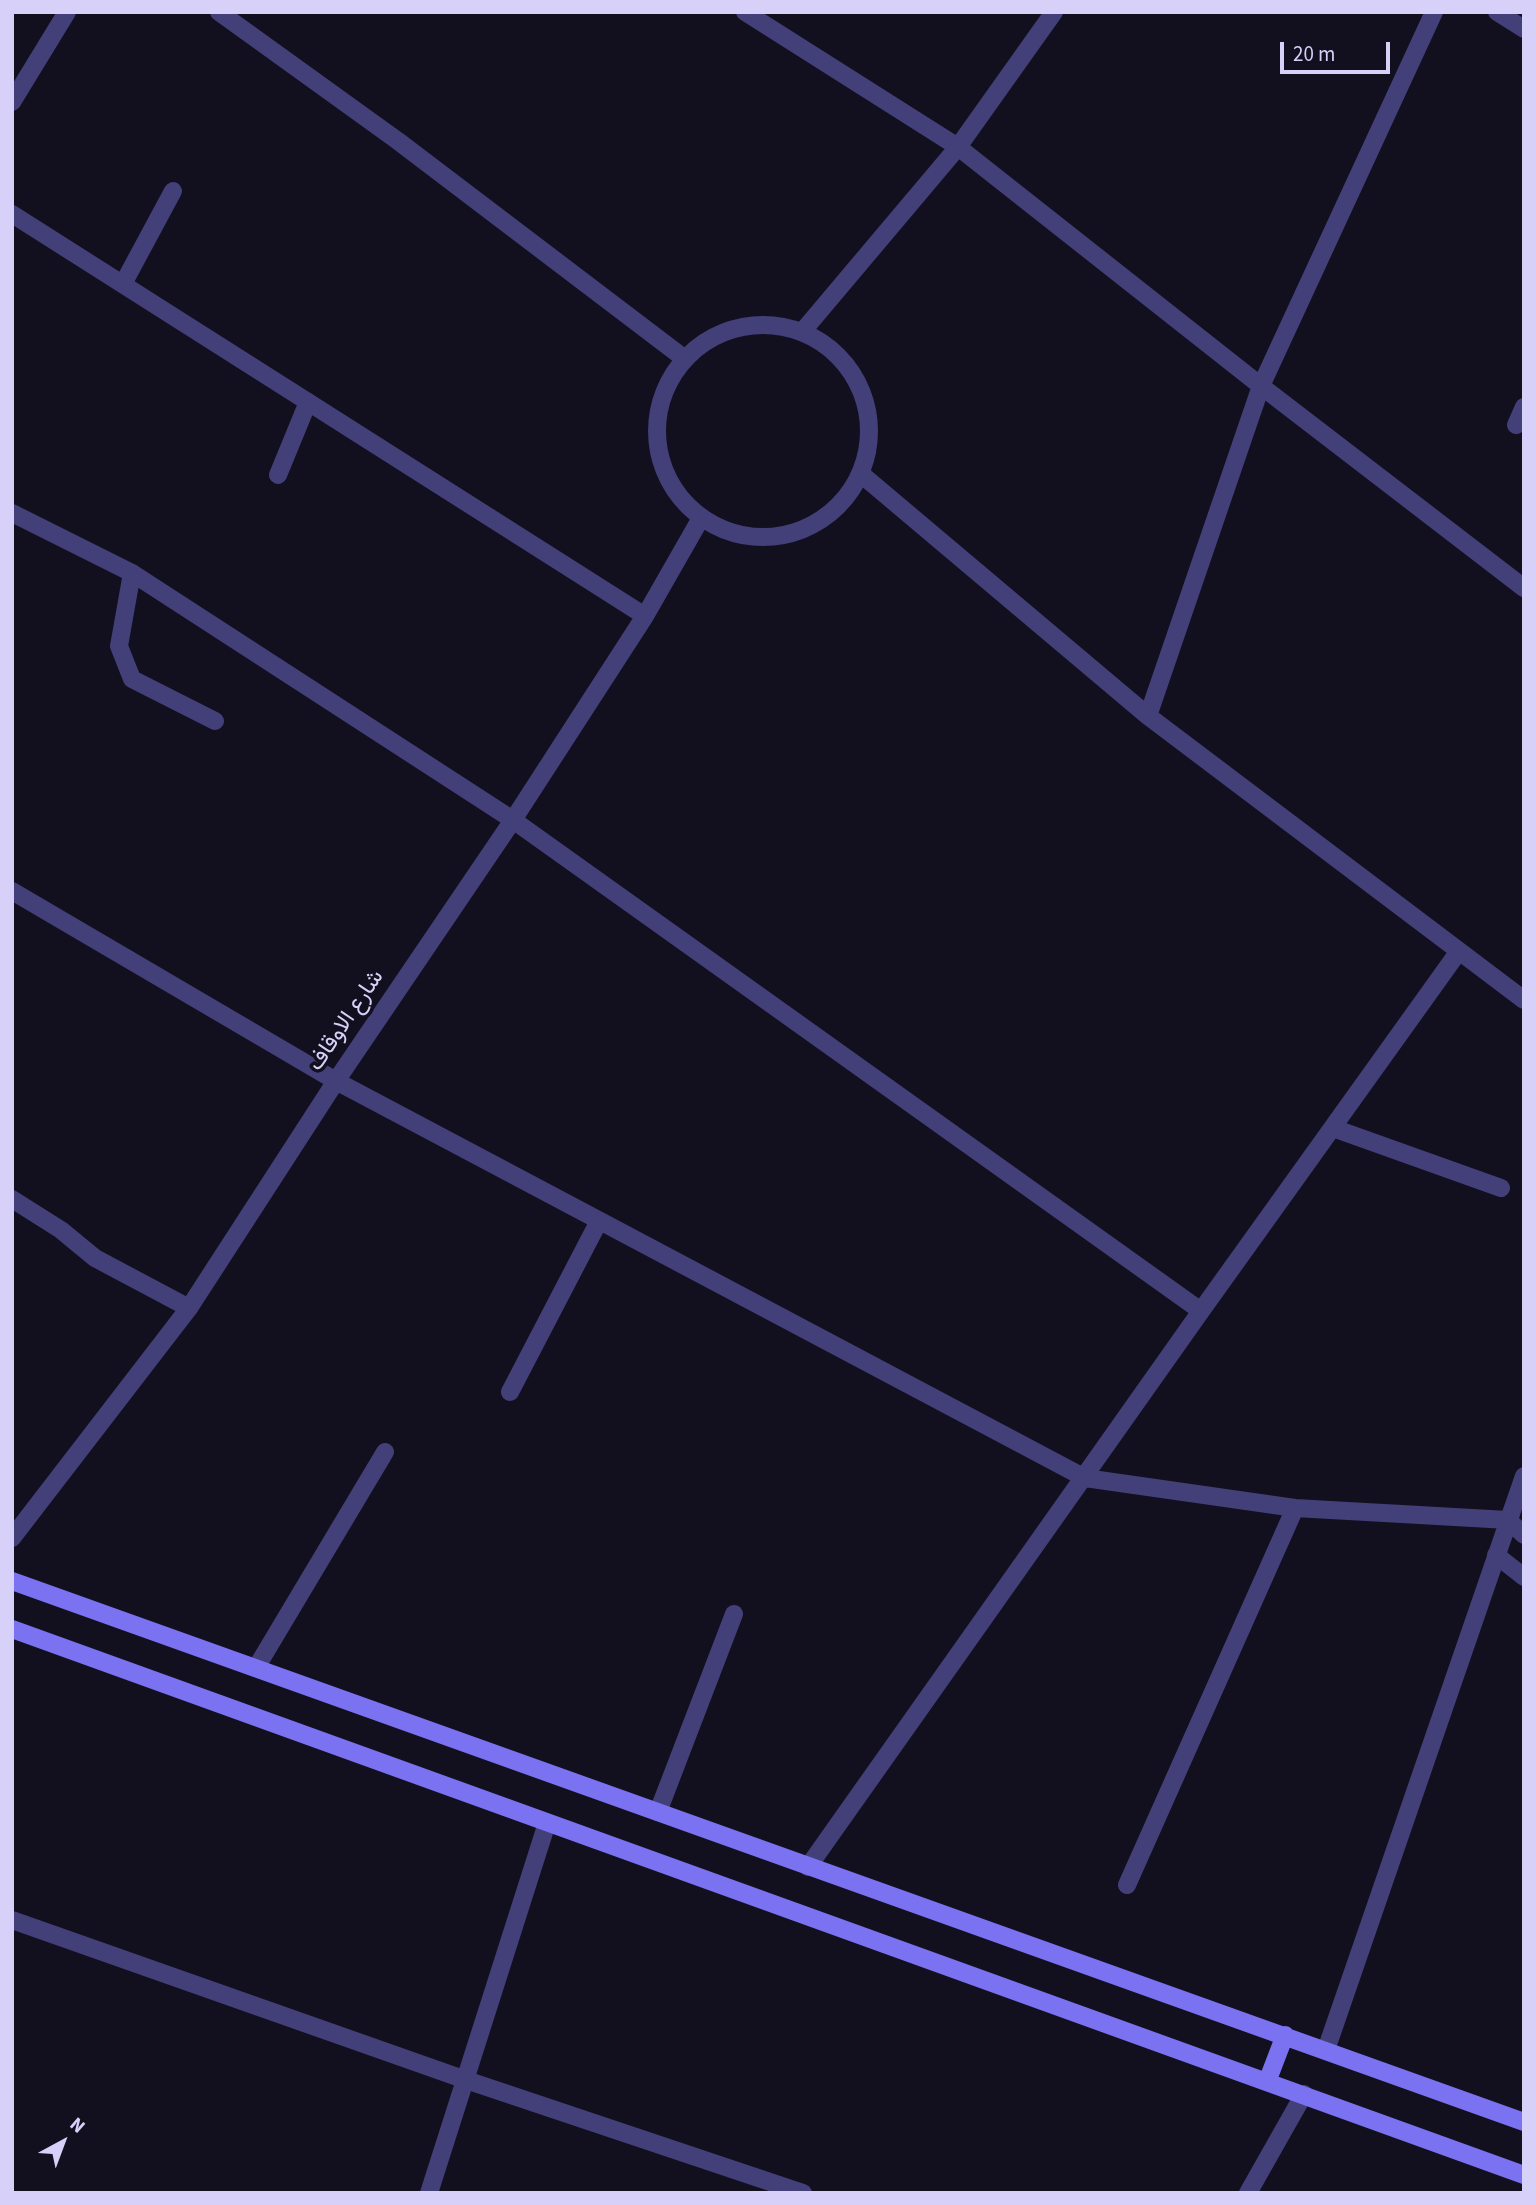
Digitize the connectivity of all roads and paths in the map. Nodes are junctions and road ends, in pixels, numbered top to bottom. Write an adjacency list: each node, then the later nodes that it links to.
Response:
1 (67, 12): 8 (street)
2 (219, 12): 14 (street)
3 (745, 12): 9 (street)
4 (1054, 12): 9 (street)
5 (1434, 12): 15 (street)
6 (1497, 12): 7 (street)
7 (1524, 29)
8 (12, 102)
9 (958, 147): 13 (street); 15 (street)
10 (173, 191): 12 (street)
11 (12, 214): 12 (street)
12 (122, 284): 16 (street)
13 (802, 332): 14 (street); 19 (street)
14 (685, 359): 22 (street)
15 (1261, 386): 24 (street); 26 (street)
16 (308, 402): 20 (street); 25 (street)
17 (1524, 407): 18 (street)
18 (1516, 425)
19 (861, 474): 22 (street); 26 (street)
20 (278, 475)
21 (12, 513): 23 (street)
22 (701, 518): 25 (street, شارع الاوقاف)
23 (132, 573): 27 (street); 28 (street)
24 (1524, 588)
25 (645, 616): 28 (street, شارع الاوقاف)
26 (1148, 716): 30 (street)
27 (215, 721)
28 (513, 820): 32 (street, شارع الاوقاف); 38 (street)
29 (12, 891): 32 (street)
30 (1459, 951): 31 (street); 33 (street)
31 (1524, 1000)
32 (336, 1081): 36 (street); 37 (street, شارع الاوقاف)
33 (1333, 1128): 34 (street); 38 (street)
34 (1502, 1188)
35 (12, 1199): 37 (street)
36 (599, 1220): 39 (street); 42 (street)
37 (189, 1308): 46 (street, شارع الاوقاف)
38 (1201, 1311): 42 (street)
39 (510, 1392)
40 (385, 1452): 52 (street)
41 (1524, 1476): 44 (street)
42 (1085, 1478): 43 (street); 55 (street)
43 (1295, 1508): 44 (street); 56 (street)
44 (1508, 1520): 45 (street); 47 (street)
45 (1524, 1535)
46 (12, 1538)
47 (1496, 1555): 48 (street); 59 (street)
48 (1524, 1577)
49 (12, 1581): 52 (street)
50 (734, 1614): 53 (street)
51 (12, 1629): 54 (street)
52 (256, 1668): 53 (street)
53 (658, 1812): 55 (street)
54 (547, 1822): 60 (street); 61 (street)
55 (808, 1867): 58 (street)
56 (1127, 1885)
57 (12, 1920): 60 (street)
58 (1285, 2035): 59 (street); 61 (street)
59 (1326, 2050): 63 (street)
60 (466, 2080): 65 (street); 66 (street)
61 (1267, 2082): 62 (street)
62 (1304, 2094): 64 (street); 67 (street)
63 (1524, 2122)
64 (1524, 2175)
65 (429, 2193)
66 (803, 2193)
67 (1248, 2193)

